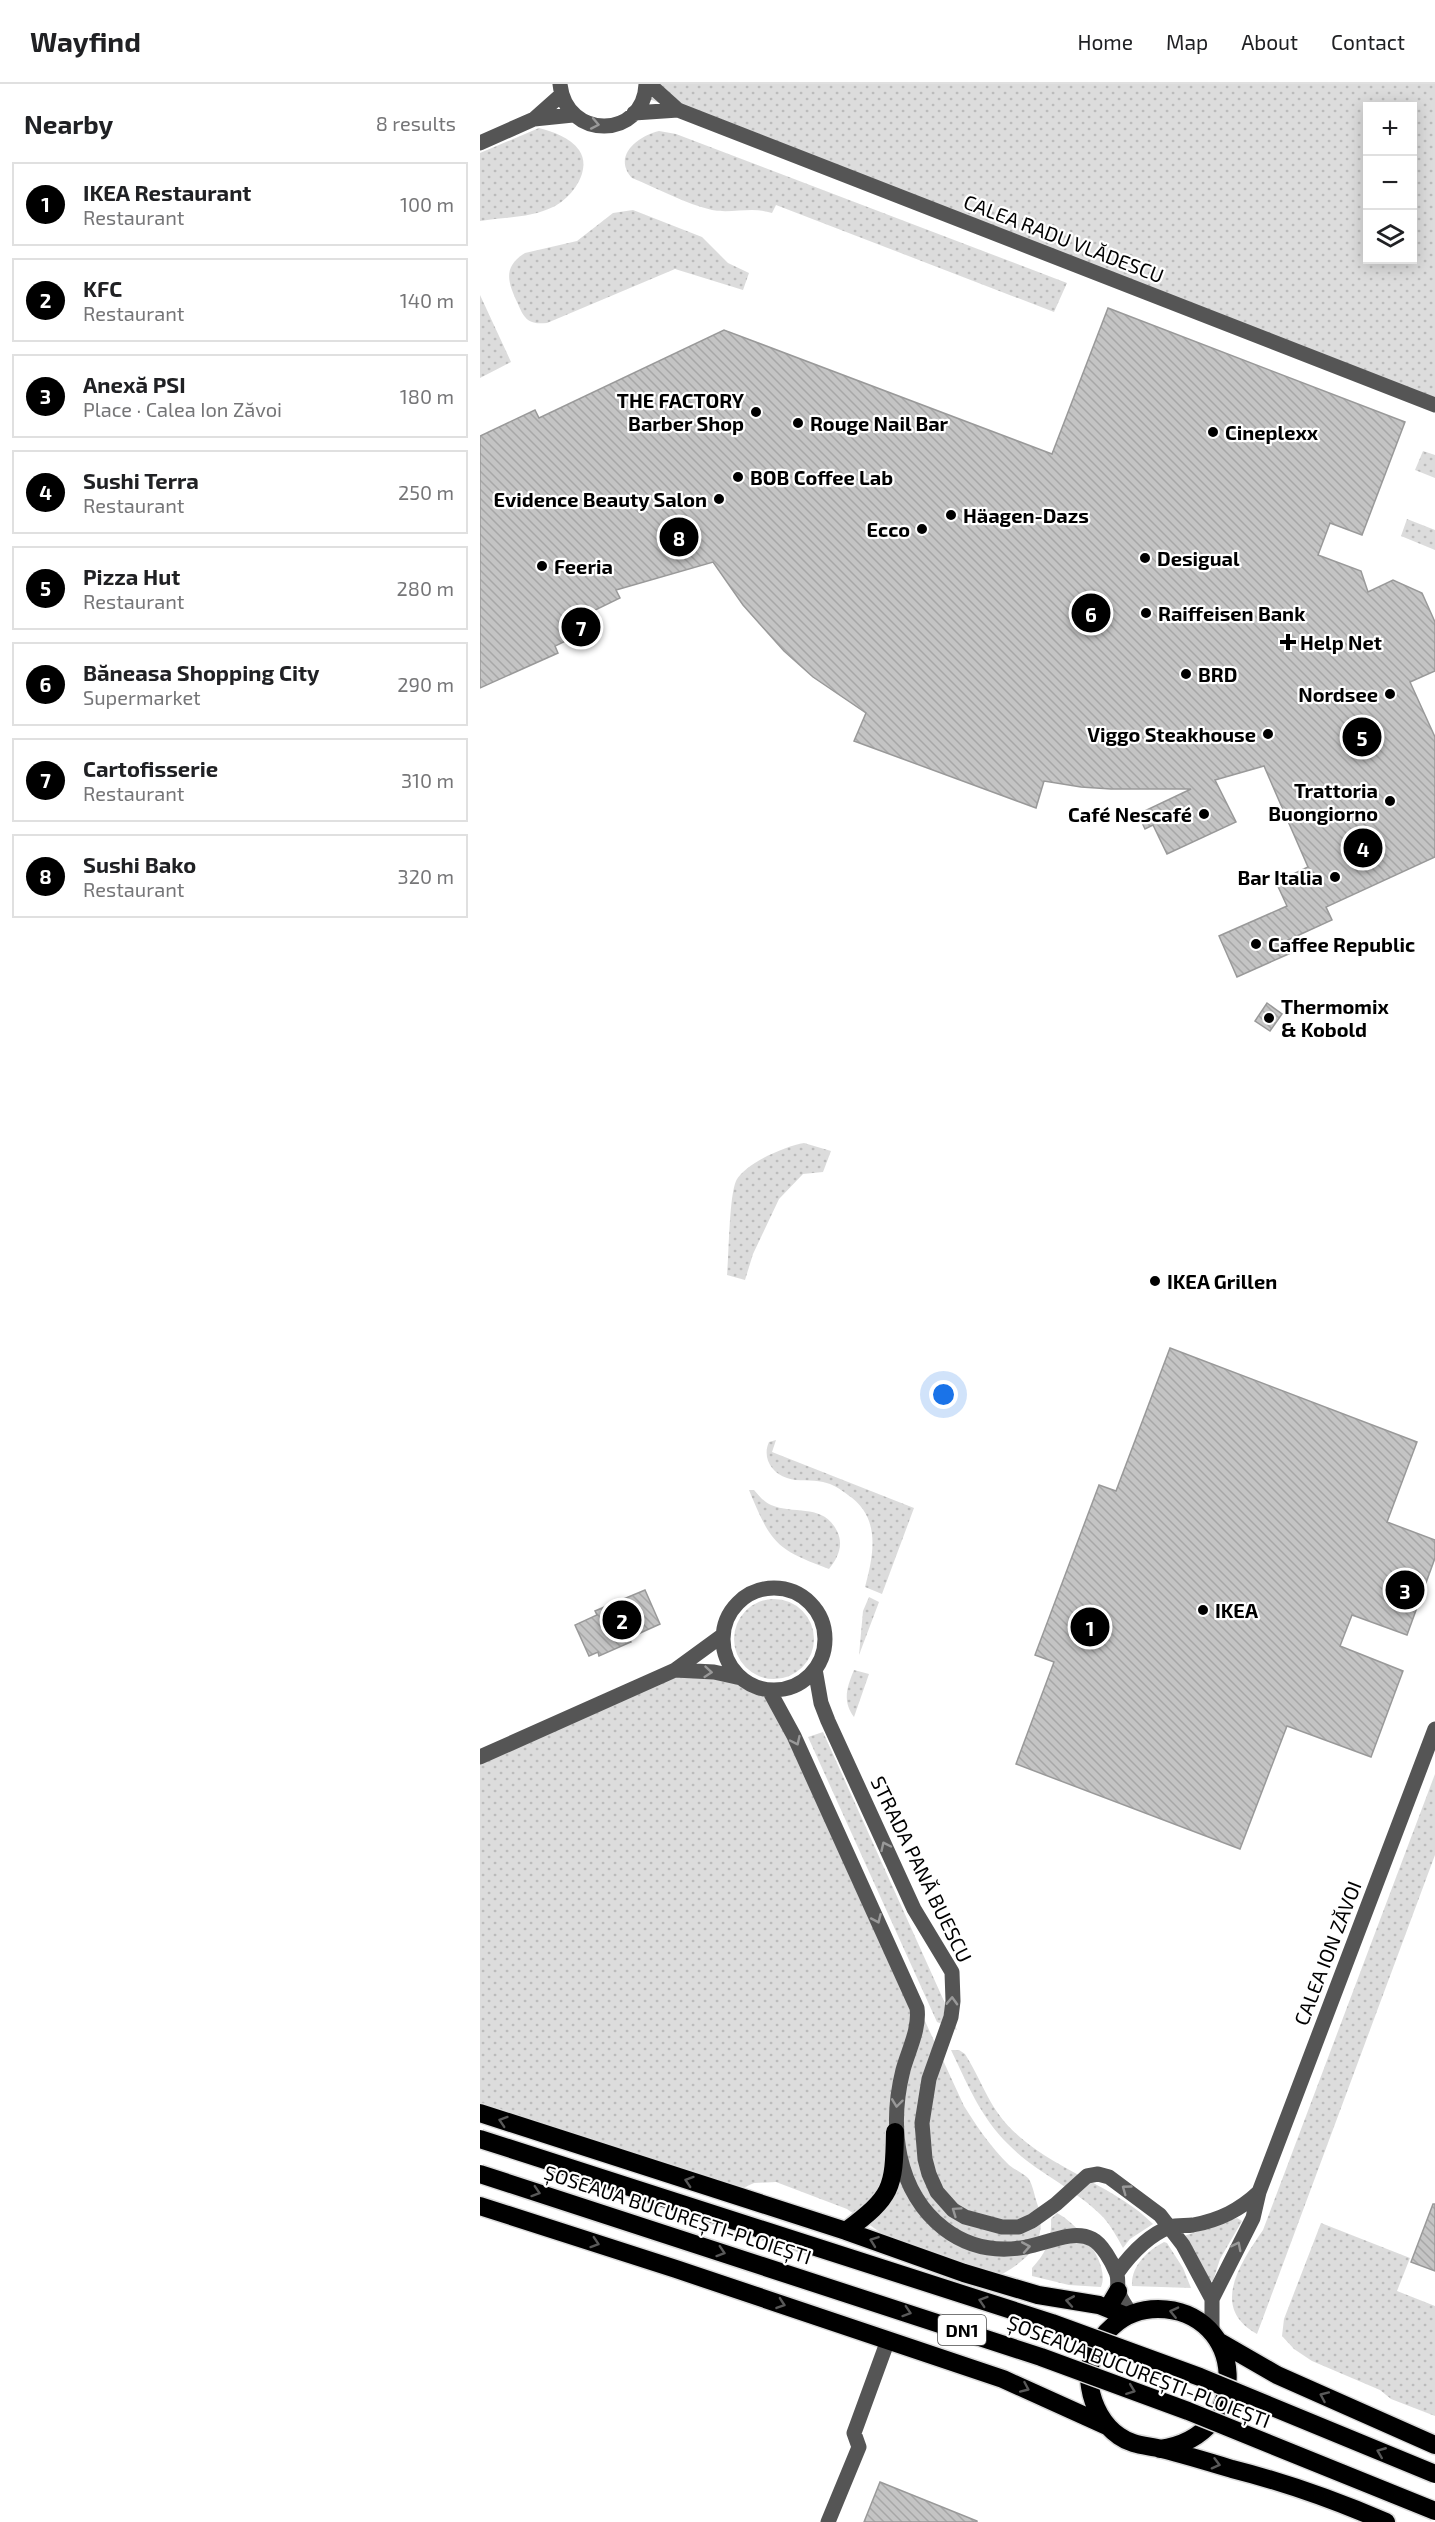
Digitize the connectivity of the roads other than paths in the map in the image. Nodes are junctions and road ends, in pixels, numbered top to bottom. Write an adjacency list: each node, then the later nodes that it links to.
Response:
1 (647, 84): 3 (street, CALEA RADU VLĂDESCU); 4 (street)
2 (561, 90): 5 (street); 6 (street)
3 (678, 110): 4 (street, CALEA RADU VLĂDESCU); 8 (street, CALEA RADU VLĂDESCU)
4 (634, 113): 5 (street, one-way to 4)
5 (573, 115): 6 (street)
6 (534, 119): 7 (street)
7 (480, 143)
8 (1435, 405)
9 (723, 1635): 10 (street); 11 (street); 12 (street)
10 (675, 1670): 12 (street, one-way to 12); 15 (street)
11 (815, 1670): 13 (street); 22 (street, STRADA PANĂ BUESCU, one-way to 11)
12 (741, 1678): 13 (street)
13 (769, 1690): 17 (street, one-way to 17)
14 (1435, 1729): 20 (street, CALEA ION ZĂVOI)
15 (480, 1757)
16 (480, 2113): 23 (highway, one-way to 16)
17 (896, 2132): 23 (highway); 24 (street, one-way to 24)
18 (480, 2139): 34 (highway, ȘOSEAUA BUCUREȘTI-PLOIEȘTI / DN1, one-way to 18, bridge)
19 (480, 2174): 35 (highway, ȘOSEAUA BUCUREȘTI-PLOIEȘTI / DN1, one-way to 35, bridge)
20 (1259, 2192): 22 (street, CALEA ION ZĂVOI); 26 (street, CALEA ION ZĂVOI, one-way to 20)
21 (480, 2206): 30 (highway, DN1, one-way to 30)
22 (1171, 2227): 24 (street, CALEA ION ZĂVOI); 26 (street, STRADA PANĂ BUESCU)
23 (846, 2231): 27 (highway, one-way to 23)
24 (1117, 2273): 25 (street)
25 (1118, 2291): 27 (highway); 28 (street)
26 (1212, 2299): 29 (street, STRADA PANĂ BUESCU)
27 (1108, 2308): 28 (highway)
28 (1128, 2315): 29 (highway, one-way to 28); 31 (highway, DN1)
29 (1215, 2338): 32 (highway, one-way to 29); 33 (highway, DN1)
30 (888, 2340): 31 (highway, DN1, one-way to 31); 36 (street)
31 (1107, 2426): 33 (highway, DN1)
32 (1435, 2445)
33 (1160, 2449): 37 (highway, DN1, one-way to 37)
34 (1435, 2474)
35 (1435, 2511)
36 (828, 2522)
37 (1386, 2522)

